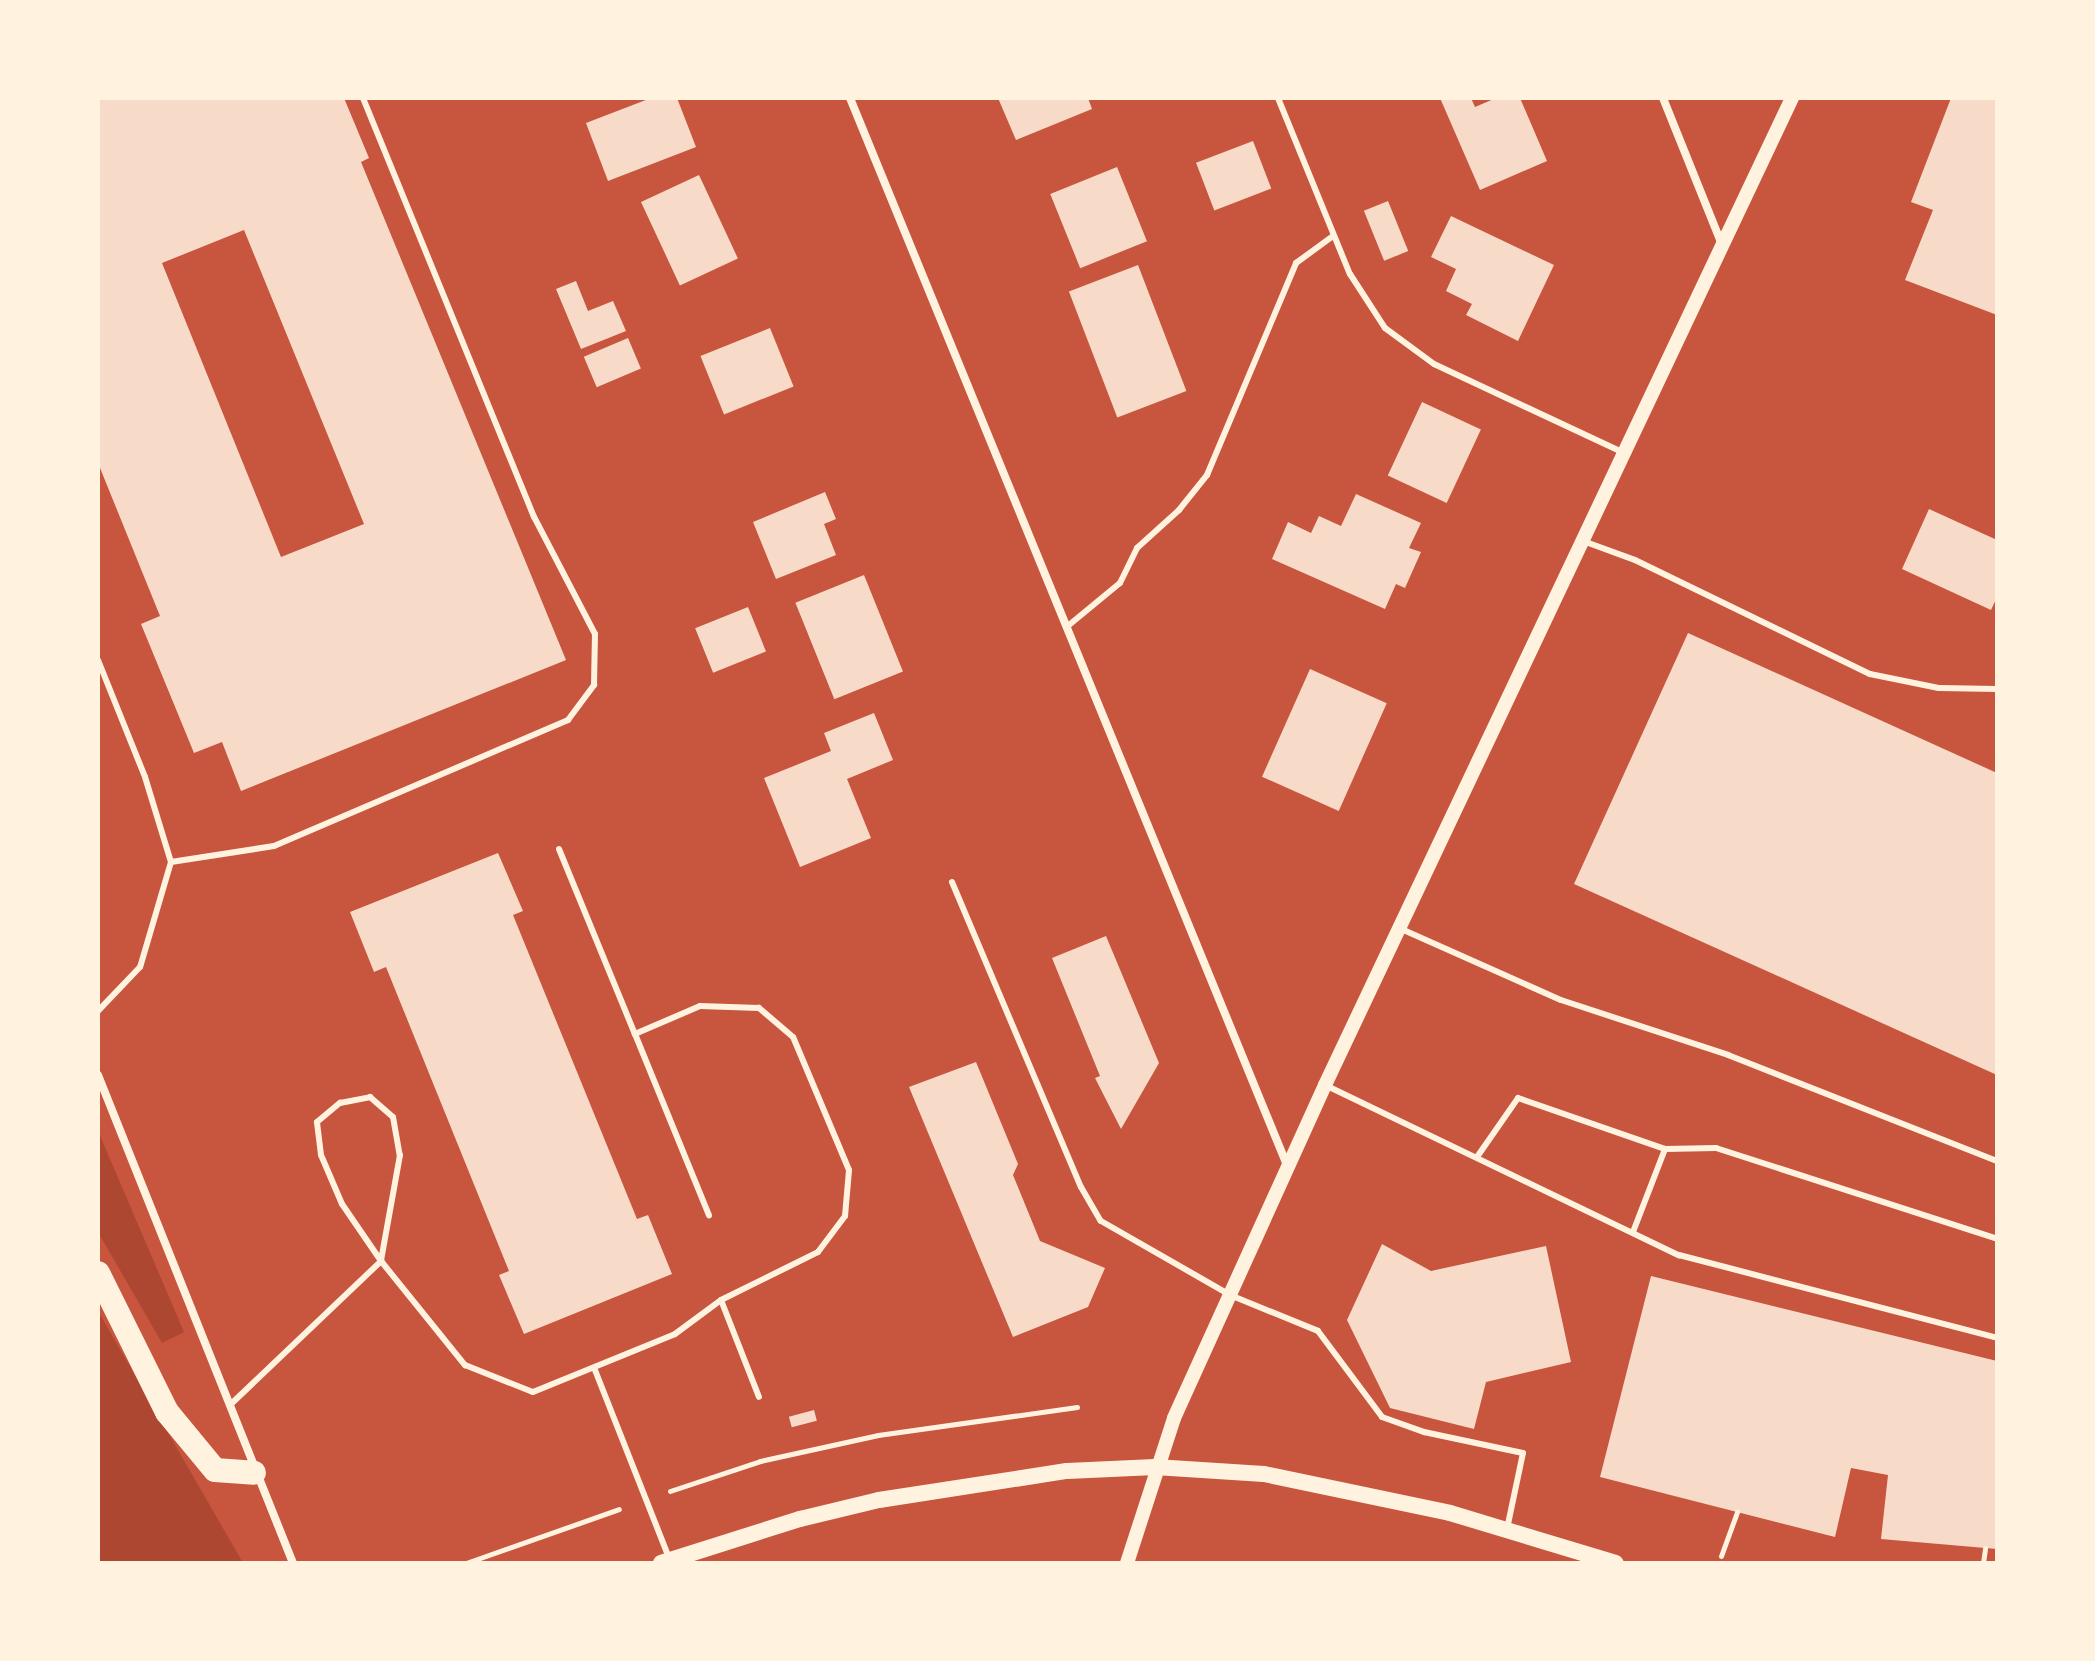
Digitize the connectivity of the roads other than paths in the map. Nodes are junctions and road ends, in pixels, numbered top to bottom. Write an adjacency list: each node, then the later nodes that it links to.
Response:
1 (363, 98): 14 (lane)
2 (850, 98): 10 (street)
3 (1278, 98): 6 (lane)
4 (1663, 98): 7 (street)
5 (1792, 98): 7 (street)
6 (1333, 236): 8 (lane); 10 (lane)
7 (1723, 248): 8 (street)
8 (1624, 453): 9 (street)
9 (1583, 541): 12 (lane); 16 (street)
10 (1069, 625): 24 (street)
11 (98, 660): 14 (lane)
12 (1997, 689)
13 (559, 849): 18 (lane)
14 (171, 862): 17 (lane)
15 (952, 882): 30 (lane)
16 (1399, 928): 20 (street); 23 (lane)
17 (98, 1011)
18 (635, 1034): 25 (lane); 31 (lane)
19 (98, 1075): 35 (street)
20 (1325, 1085): 22 (lane); 24 (street)
21 (1665, 1149): 22 (lane); 26 (lane); 27 (lane)
22 (1477, 1157): 26 (lane)
23 (1997, 1161)
24 (1288, 1166): 30 (street)
25 (709, 1215)
26 (1633, 1232): 32 (lane)
27 (1997, 1239)
28 (381, 1261): 28 (lane); 33 (lane); 35 (lane)
29 (98, 1273): 37 (highway)
30 (1230, 1295): 36 (street); 38 (lane)
31 (721, 1300): 33 (lane); 34 (lane)
32 (1997, 1338)
33 (595, 1370): 39 (lane)
34 (759, 1397)
35 (230, 1405): 37 (street)
36 (1155, 1467): 38 (main road); 39 (main road); 41 (street)
37 (254, 1473): 40 (street)
38 (1507, 1529): 42 (main road)
39 (666, 1562)
40 (293, 1563)
41 (1127, 1563)
42 (1616, 1563)

